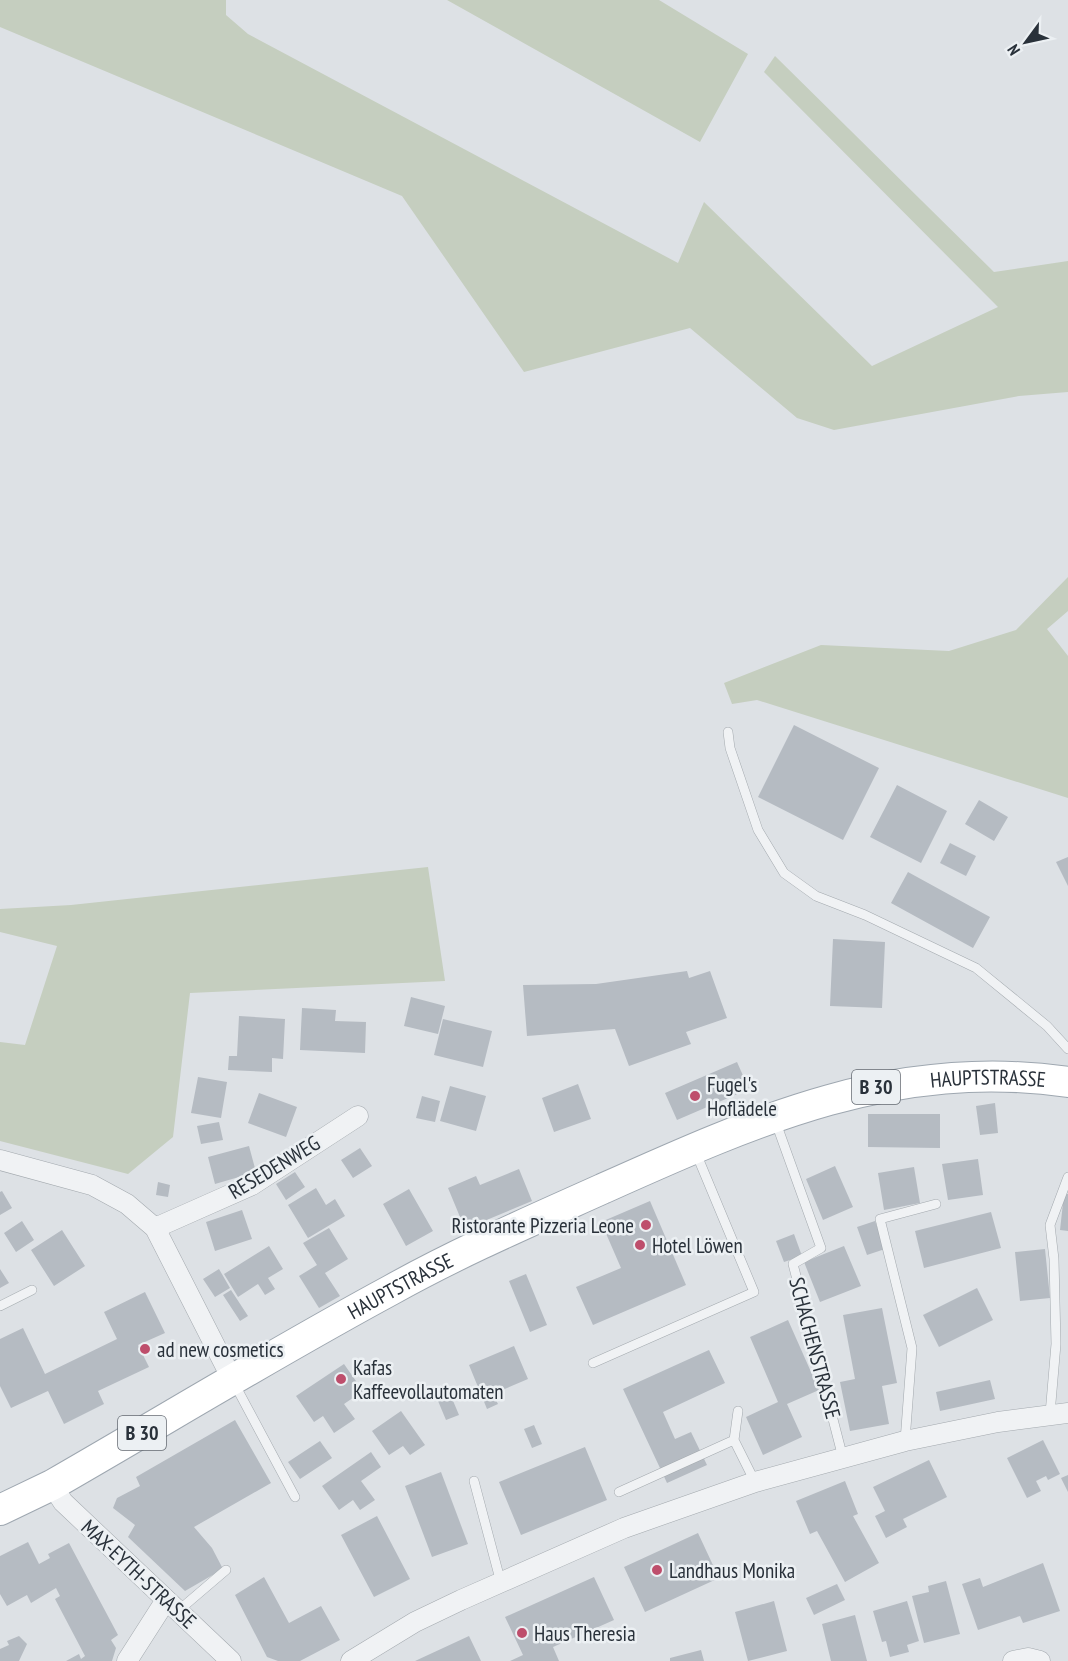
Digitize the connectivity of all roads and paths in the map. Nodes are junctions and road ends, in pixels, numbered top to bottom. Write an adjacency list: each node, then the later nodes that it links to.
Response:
1 (728, 732): 2 (lane)
2 (1068, 1049)
3 (1068, 1082): 5 (main road, HAUPTSTRASSE / B 30)
4 (358, 1116): 10 (street, RESEDENWEG)
5 (774, 1118): 6 (main road, HAUPTSTRASSE / B 30); 19 (lane, SCHACHENSTRASSE)
6 (694, 1148): 13 (lane); 14 (main road, HAUPTSTRASSE / B 30)
7 (0, 1160): 10 (street)
8 (1068, 1178): 16 (lane)
9 (936, 1204): 18 (lane)
10 (155, 1228): 14 (street)
11 (32, 1290): 12 (lane)
12 (0, 1306)
13 (593, 1363)
14 (233, 1381): 22 (main road, HAUPTSTRASSE / B 30); 24 (lane)
15 (738, 1410): 17 (lane)
16 (1059, 1414): 18 (street)
17 (734, 1440): 21 (lane); 23 (lane)
18 (905, 1442): 19 (street)
19 (843, 1458): 21 (street)
20 (474, 1481): 27 (lane)
21 (755, 1482): 27 (street)
22 (52, 1485): 25 (main road, HAUPTSTRASSE / B 30); 28 (street, MAX-EYTH-STRASSE)
23 (619, 1492)
24 (295, 1497)
25 (0, 1510)
26 (226, 1570): 28 (lane)
27 (501, 1583): 31 (street)
28 (172, 1606): 29 (street); 30 (street, MAX-EYTH-STRASSE)
29 (127, 1661)
30 (231, 1661)
31 (351, 1661)
32 (1013, 1661): 33 (street)
33 (1040, 1661)

